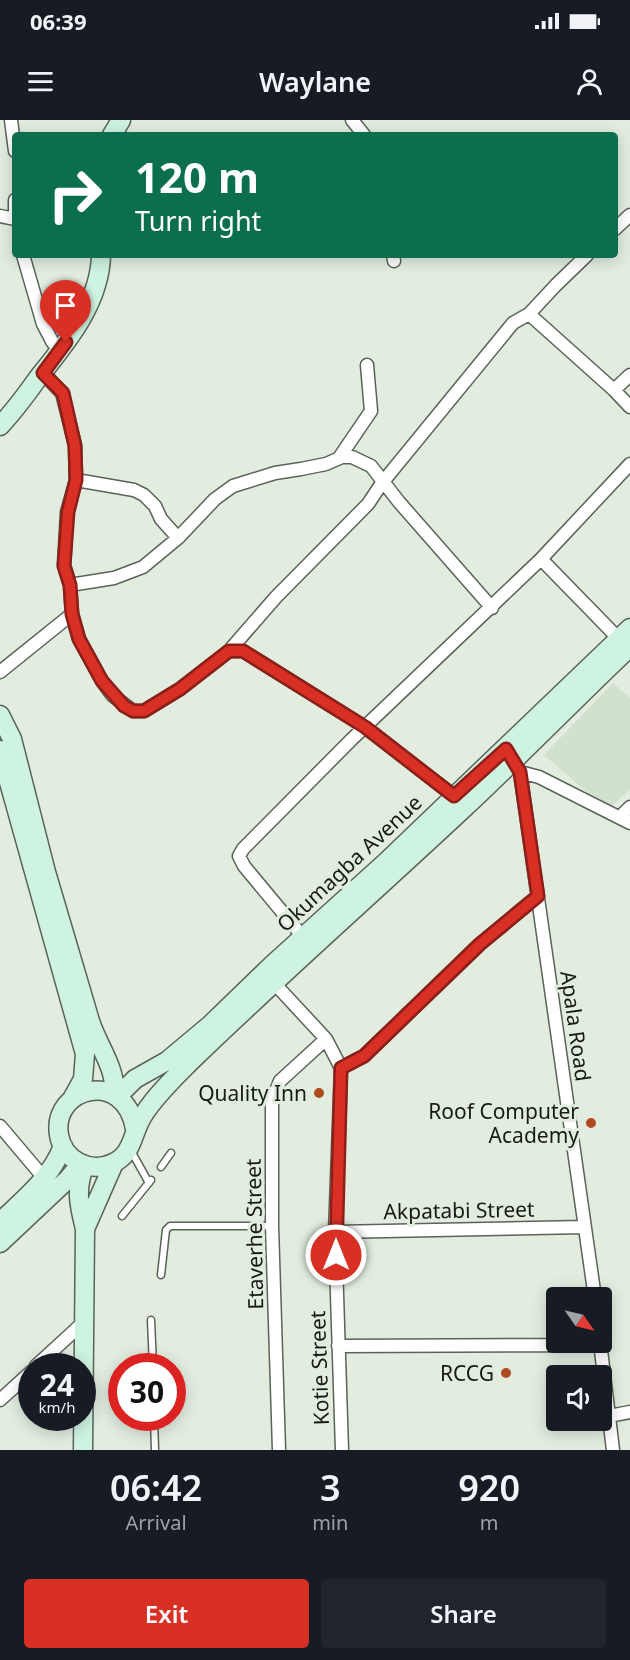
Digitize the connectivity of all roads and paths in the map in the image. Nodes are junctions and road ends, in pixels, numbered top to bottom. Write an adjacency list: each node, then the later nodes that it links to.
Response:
1 (351, 120): 2 (street)
2 (361, 132)
3 (630, 215): 4 (street)
4 (618, 226)
5 (24, 258): 10 (street)
6 (92, 258): 10 (main road)
7 (101, 258): 12 (main road)
8 (584, 258): 9 (street)
9 (529, 314): 14 (street); 21 (street)
10 (53, 343): 16 (main road)
11 (367, 365): 18 (street)
12 (43, 373): 17 (main road); 20 (street)
13 (630, 375): 14 (street)
14 (614, 390): 15 (street)
15 (630, 407)
16 (0, 408)
17 (0, 426)
18 (339, 458): 21 (street); 22 (street)
19 (630, 464): 23 (street)
20 (76, 480): 22 (street); 24 (street)
21 (382, 483): 25 (street); 28 (street)
22 (178, 538): 24 (street)
23 (541, 559): 25 (street); 27 (street)
24 (70, 585): 26 (street)
25 (492, 608): 31 (street)
26 (72, 614): 28 (street); 29 (street)
27 (626, 638): 33 (main road, Okumagba Avenue)
28 (229, 651): 31 (street)
29 (0, 672)
30 (0, 715): 42 (main road)
31 (365, 727): 34 (street); 38 (street)
32 (0, 750): 43 (main road)
33 (513, 761): 34 (main road, Okumagba Avenue); 36 (street); 37 (street, Apala Road); 39 (main road, Okumagba Avenue)
34 (454, 796): 38 (main road, Okumagba Avenue)
35 (630, 807): 36 (street)
36 (625, 820)
37 (538, 896): 41 (street); 56 (street, Apala Road)
38 (303, 937): 42 (main road, Okumagba Avenue)
39 (275, 984): 40 (street, Kotie Street); 45 (main road, Okumagba Avenue)
40 (326, 1039): 41 (street, Kotie Street); 55 (street, Etaverhe Street)
41 (341, 1068): 58 (street, Kotie Street)
42 (116, 1095): 43 (main road); 45 (main road)
43 (70, 1101): 46 (main road)
44 (0, 1126): 52 (street)
45 (135, 1129): 47 (main road)
46 (63, 1146): 50 (main road); 52 (main road)
47 (130, 1149): 49 (main road); 53 (lane)
48 (171, 1153): 51 (lane)
49 (114, 1163): 50 (main road); 57 (main road)
50 (83, 1164): 52 (main road); 57 (main road)
51 (161, 1167)
52 (50, 1184): 54 (main road); 59 (main road)
53 (122, 1216)
54 (0, 1222)
55 (272, 1226): 60 (lane); 76 (street, Etaverhe Street)
56 (584, 1227): 58 (street, Akpatabi Street); 61 (street, Apala Road)
57 (85, 1229): 63 (main road)
58 (335, 1232): 65 (street, Kotie Street)
59 (0, 1243)
60 (161, 1275)
61 (593, 1287)
62 (151, 1320): 67 (lane)
63 (85, 1321): 66 (street); 74 (main road)
64 (546, 1344): 65 (street)
65 (338, 1346): 77 (street, Kotie Street)
66 (50, 1353)
67 (152, 1353)
68 (18, 1384): 69 (street)
69 (0, 1400)
70 (630, 1412): 71 (street)
71 (612, 1415)
72 (154, 1431): 75 (lane)
73 (611, 1431): 78 (street)
74 (83, 1450)
75 (155, 1450)
76 (279, 1450)
77 (342, 1450)
78 (614, 1450)

